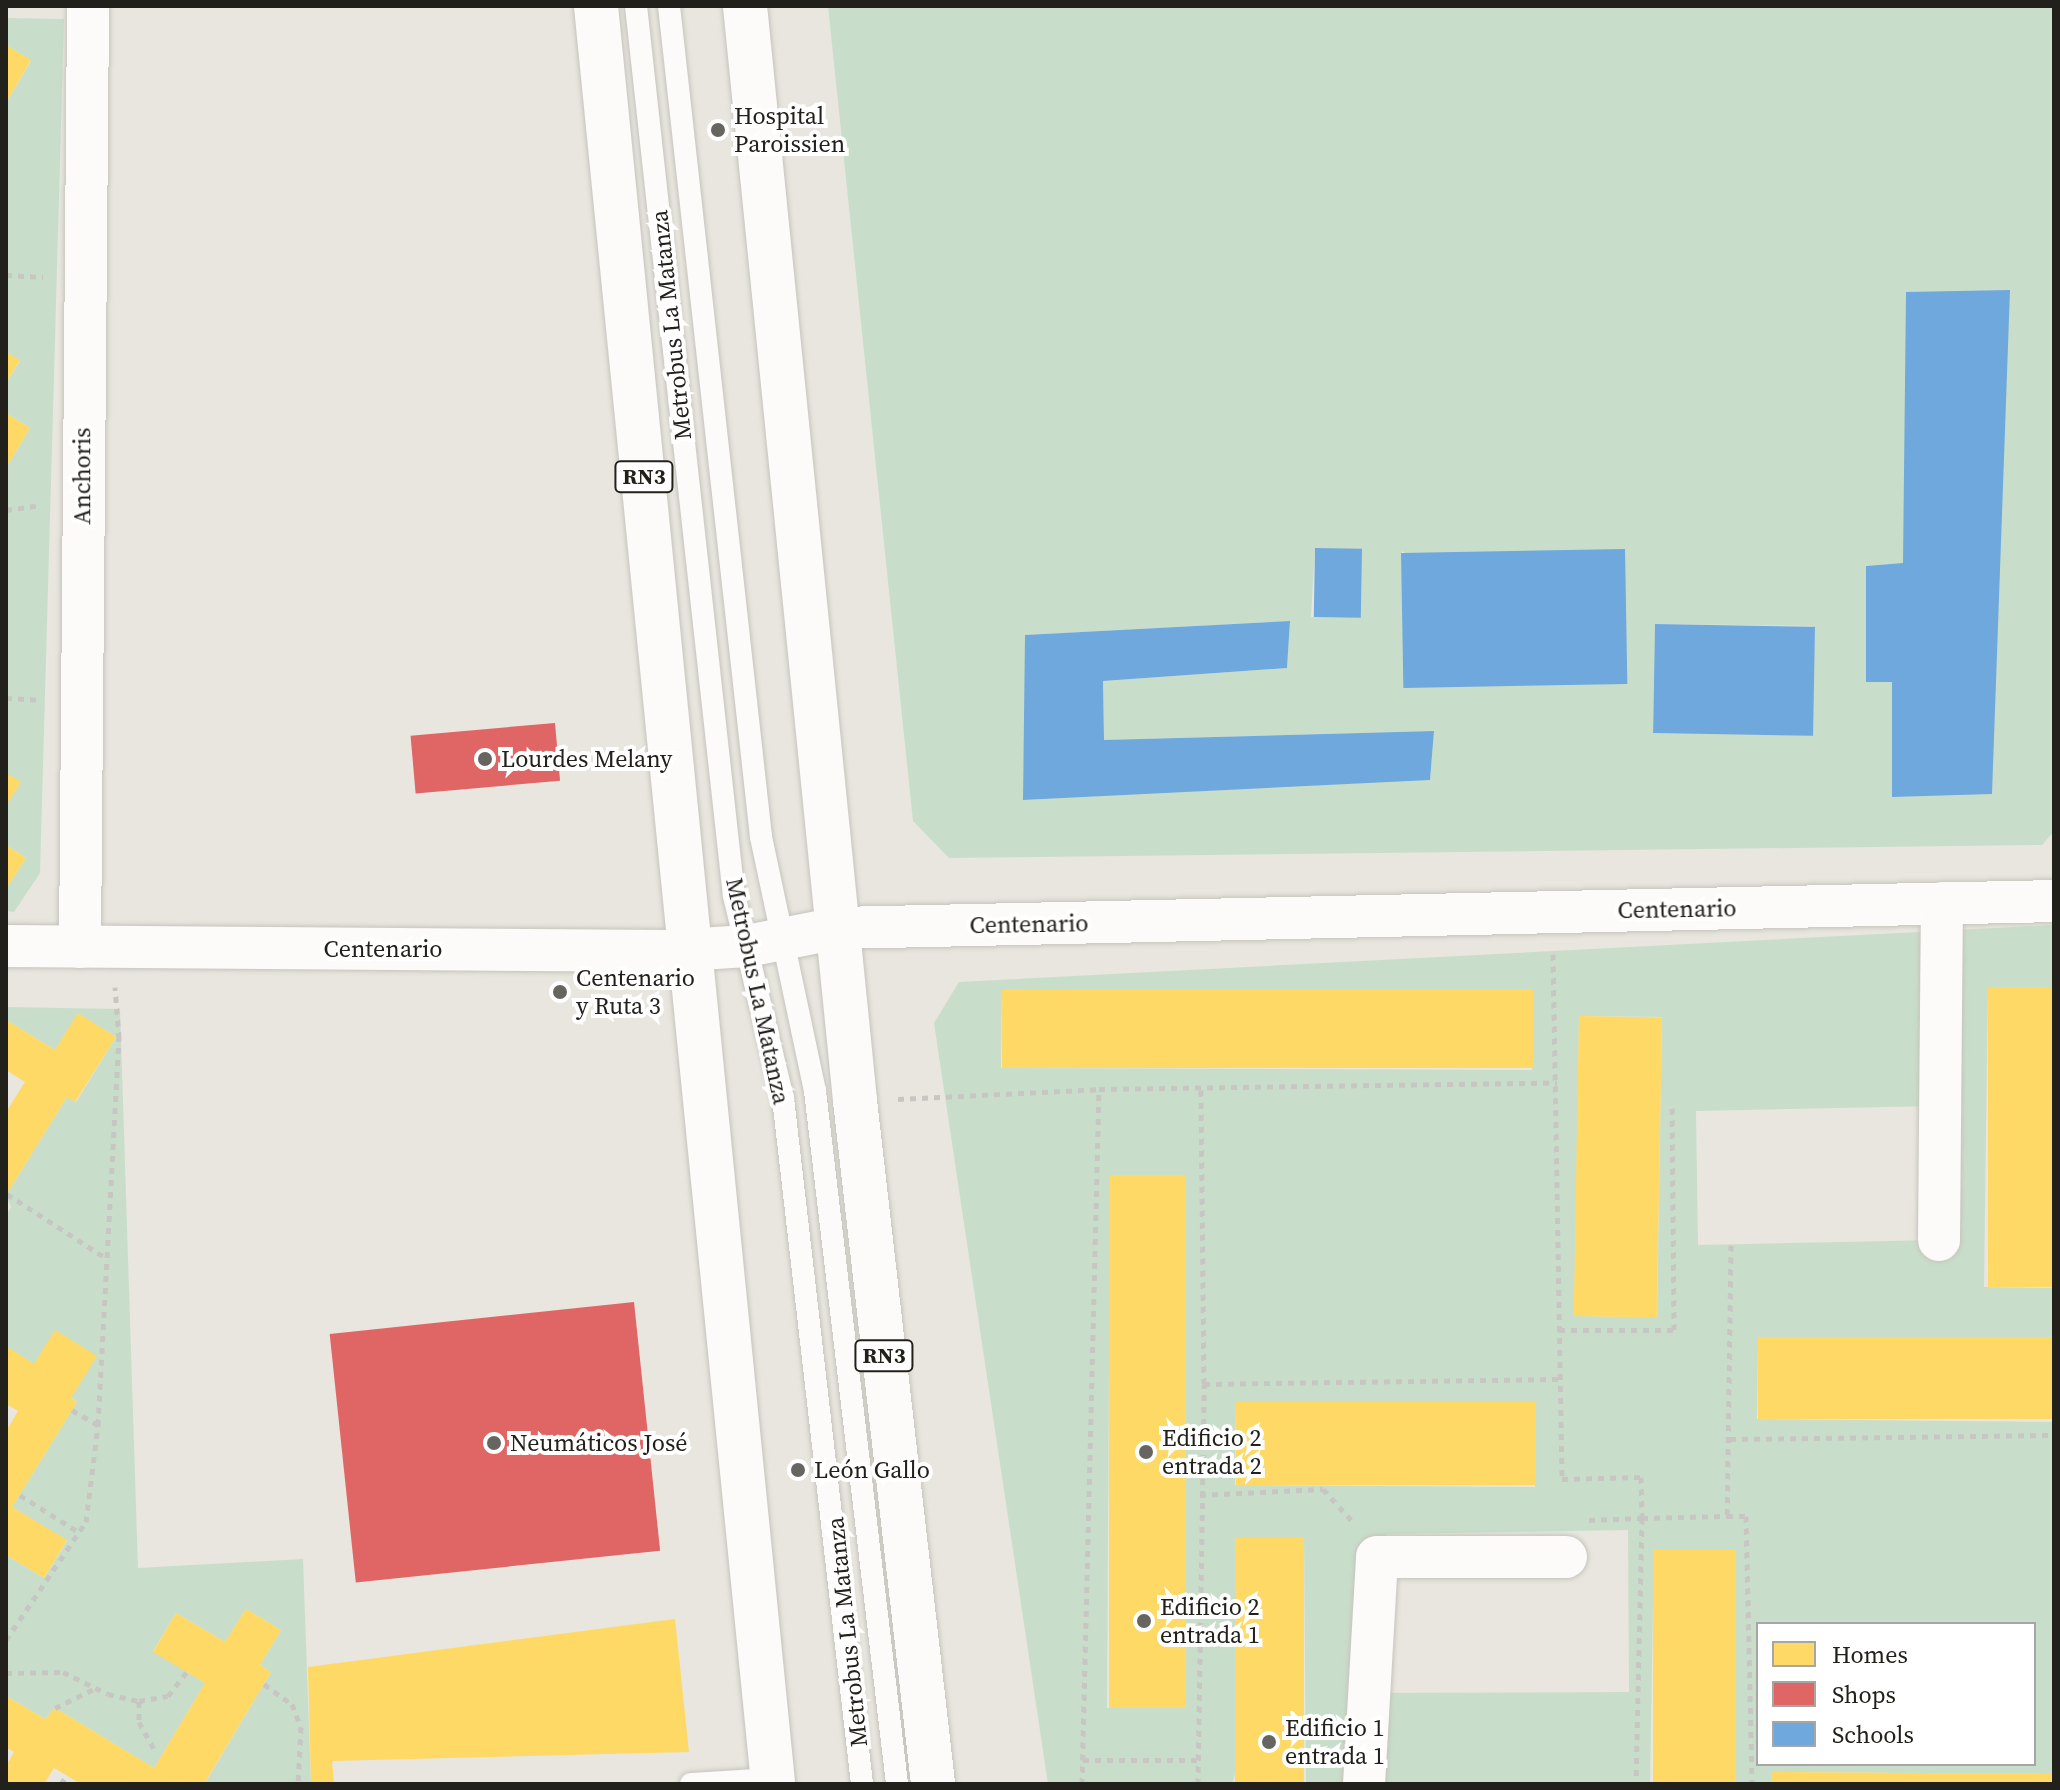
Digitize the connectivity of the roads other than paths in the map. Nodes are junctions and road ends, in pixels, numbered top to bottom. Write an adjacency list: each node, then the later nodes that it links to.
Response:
1 (88, 6): 11 (street, Anchoris)
2 (596, 6): 12 (highway, RN3)
3 (636, 6): 9 (lane, Metrobus La Matanza)
4 (669, 6): 9 (lane, Metrobus La Matanza)
5 (745, 6): 8 (highway, RN3)
6 (2054, 901): 7 (street, Centenario)
7 (1942, 903): 8 (street, Centenario); 13 (street)
8 (838, 928): 9 (street, Centenario); 19 (highway, RN3)
9 (765, 941): 12 (street, Centenario); 17 (lane, Metrobus La Matanza); 18 (lane, Metrobus La Matanza)
10 (6, 946): 11 (street, Centenario)
11 (96, 947): 12 (street, Centenario)
12 (692, 948): 15 (highway, RN3)
13 (1939, 1240)
14 (1566, 1557): 20 (street)
15 (773, 1781): 16 (lane)
16 (691, 1784)
17 (862, 1784)
18 (897, 1784)
19 (933, 1784)
20 (1364, 1784)

